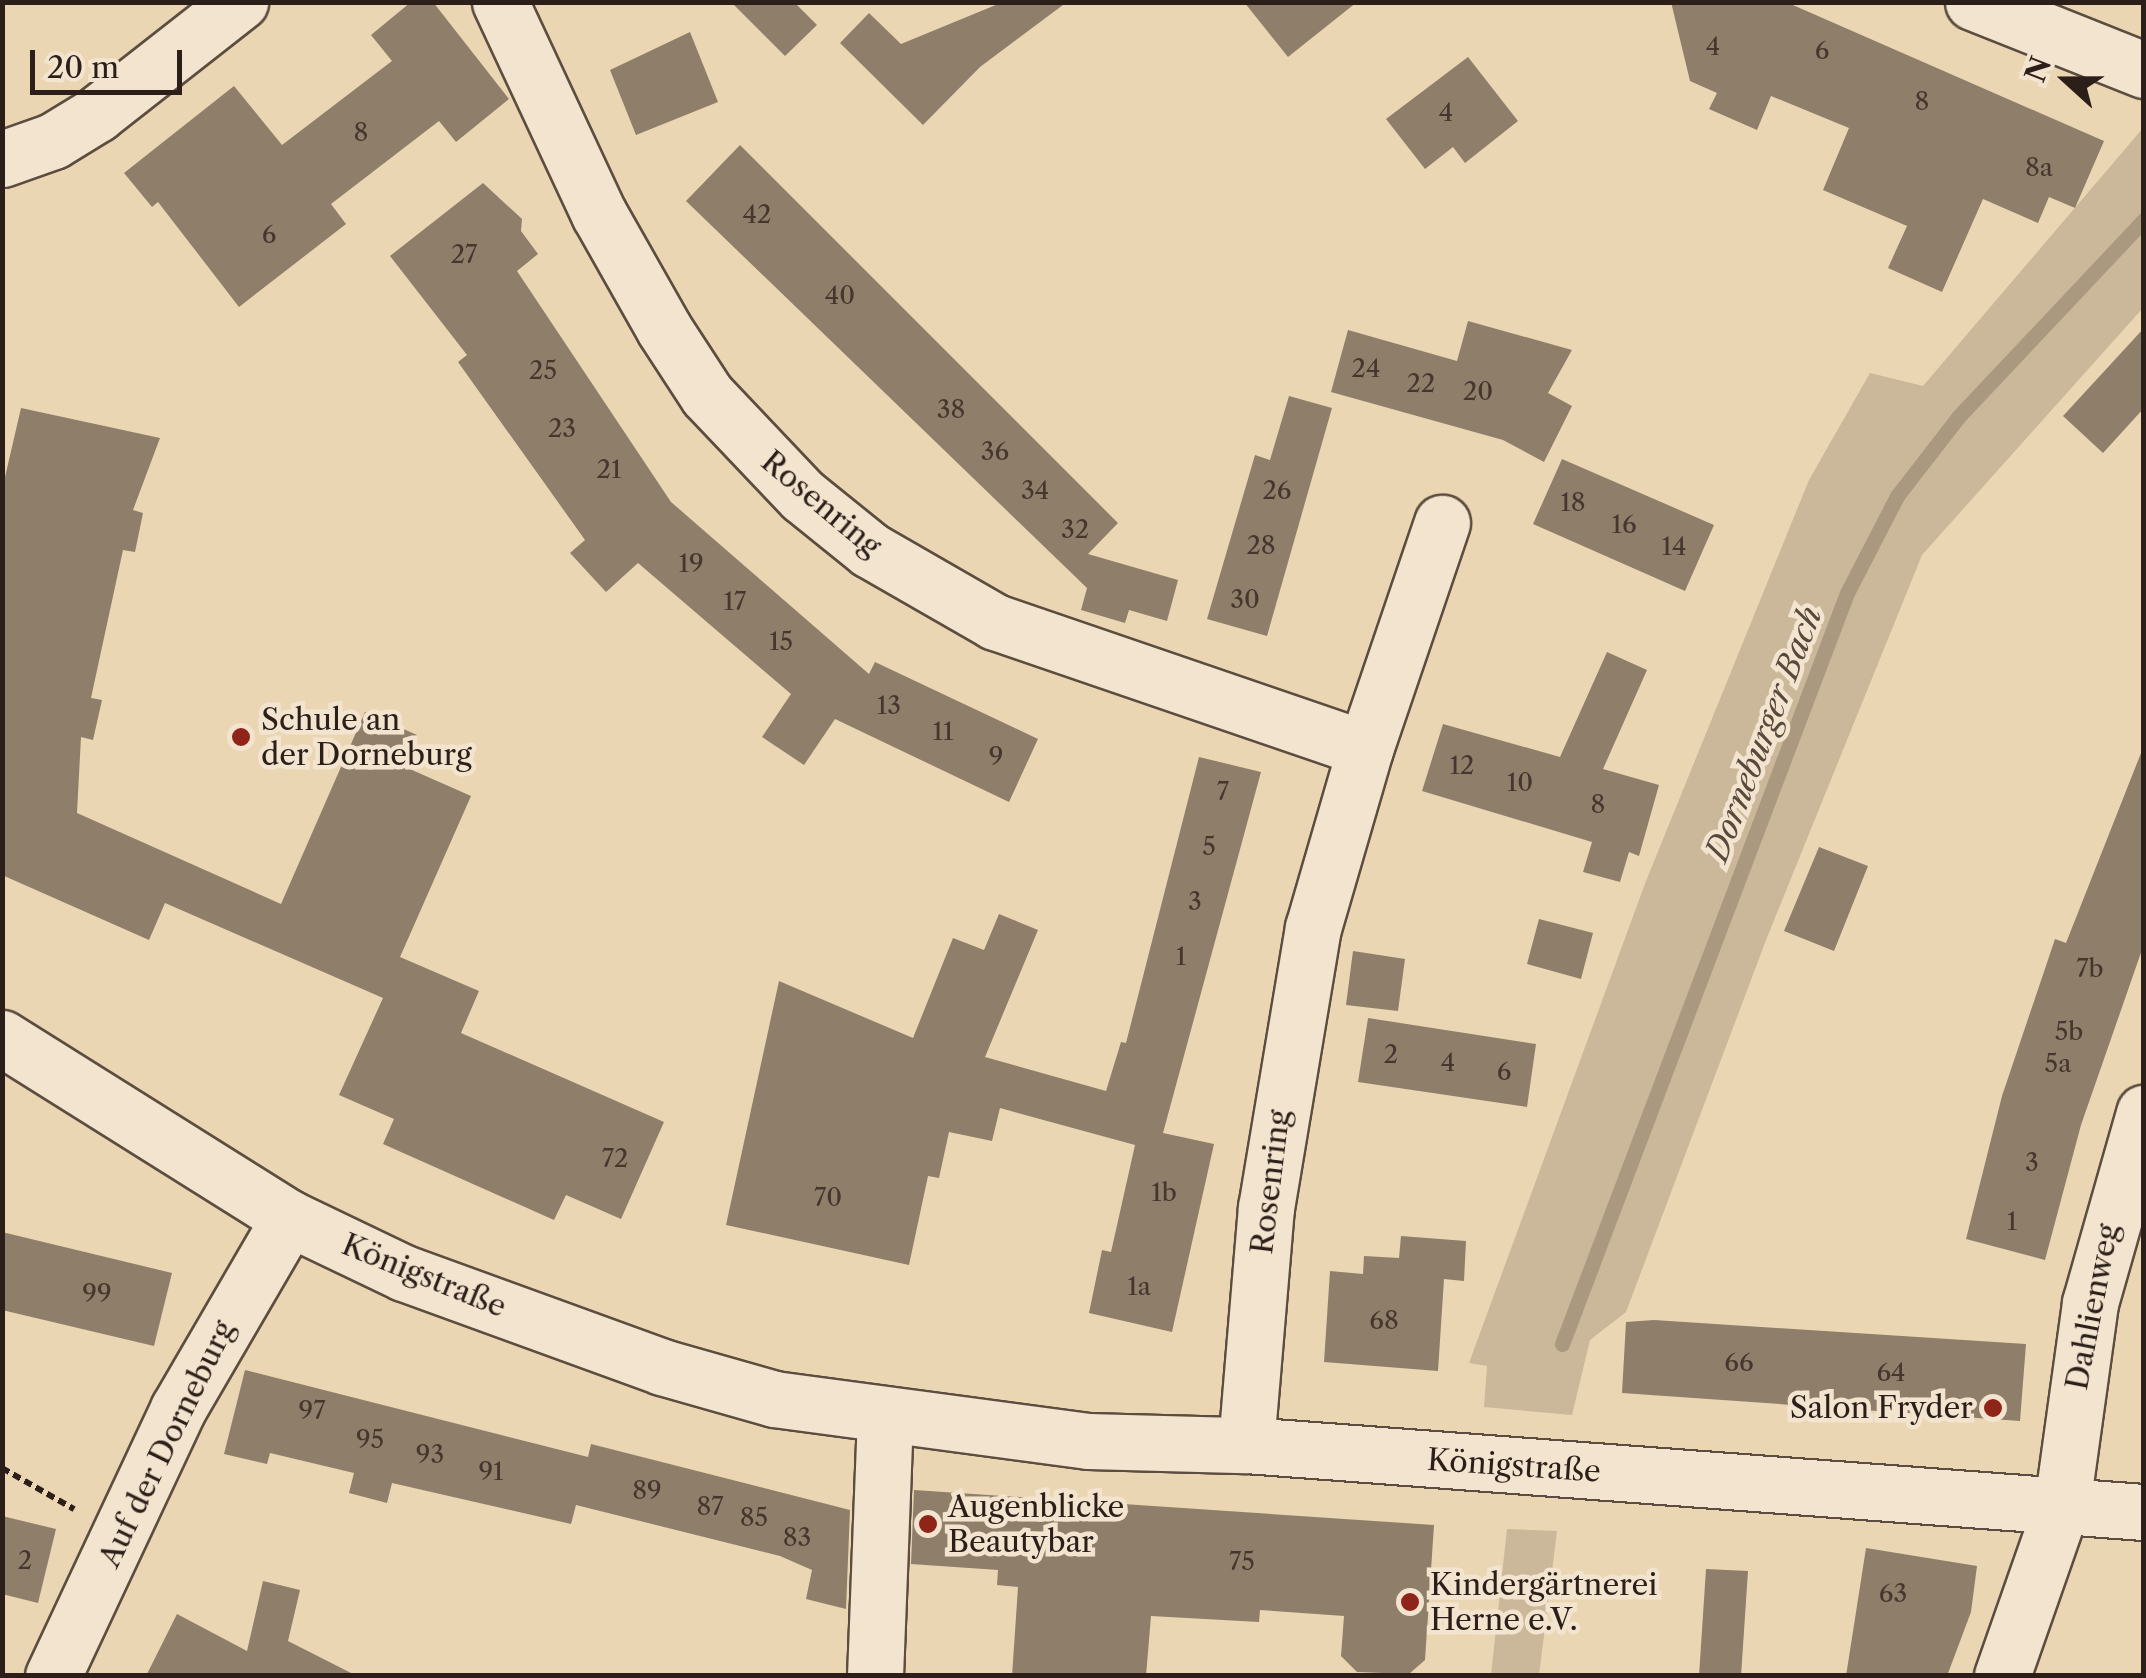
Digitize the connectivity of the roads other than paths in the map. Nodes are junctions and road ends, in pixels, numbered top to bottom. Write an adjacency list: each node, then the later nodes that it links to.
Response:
1 (240, 2): 5 (street)
2 (500, 2): 7 (street, Rosenring)
3 (1973, 2): 4 (street)
4 (2144, 70)
5 (2, 159)
6 (1442, 524): 7 (street, Rosenring)
7 (1365, 748): 12 (street, Rosenring)
8 (2, 1038): 10 (street, Königstraße)
9 (2144, 1113): 13 (street, Dahlienweg)
10 (289, 1218): 11 (street, Königstraße); 15 (street, Auf der Dorneburg)
11 (885, 1418): 12 (street, Königstraße); 16 (street)
12 (1246, 1445): 13 (street, Königstraße)
13 (2062, 1506): 14 (street, Königstraße); 17 (street, Dahlienweg)
14 (2144, 1512)
15 (53, 1676)
16 (875, 1676)
17 (2002, 1676)

